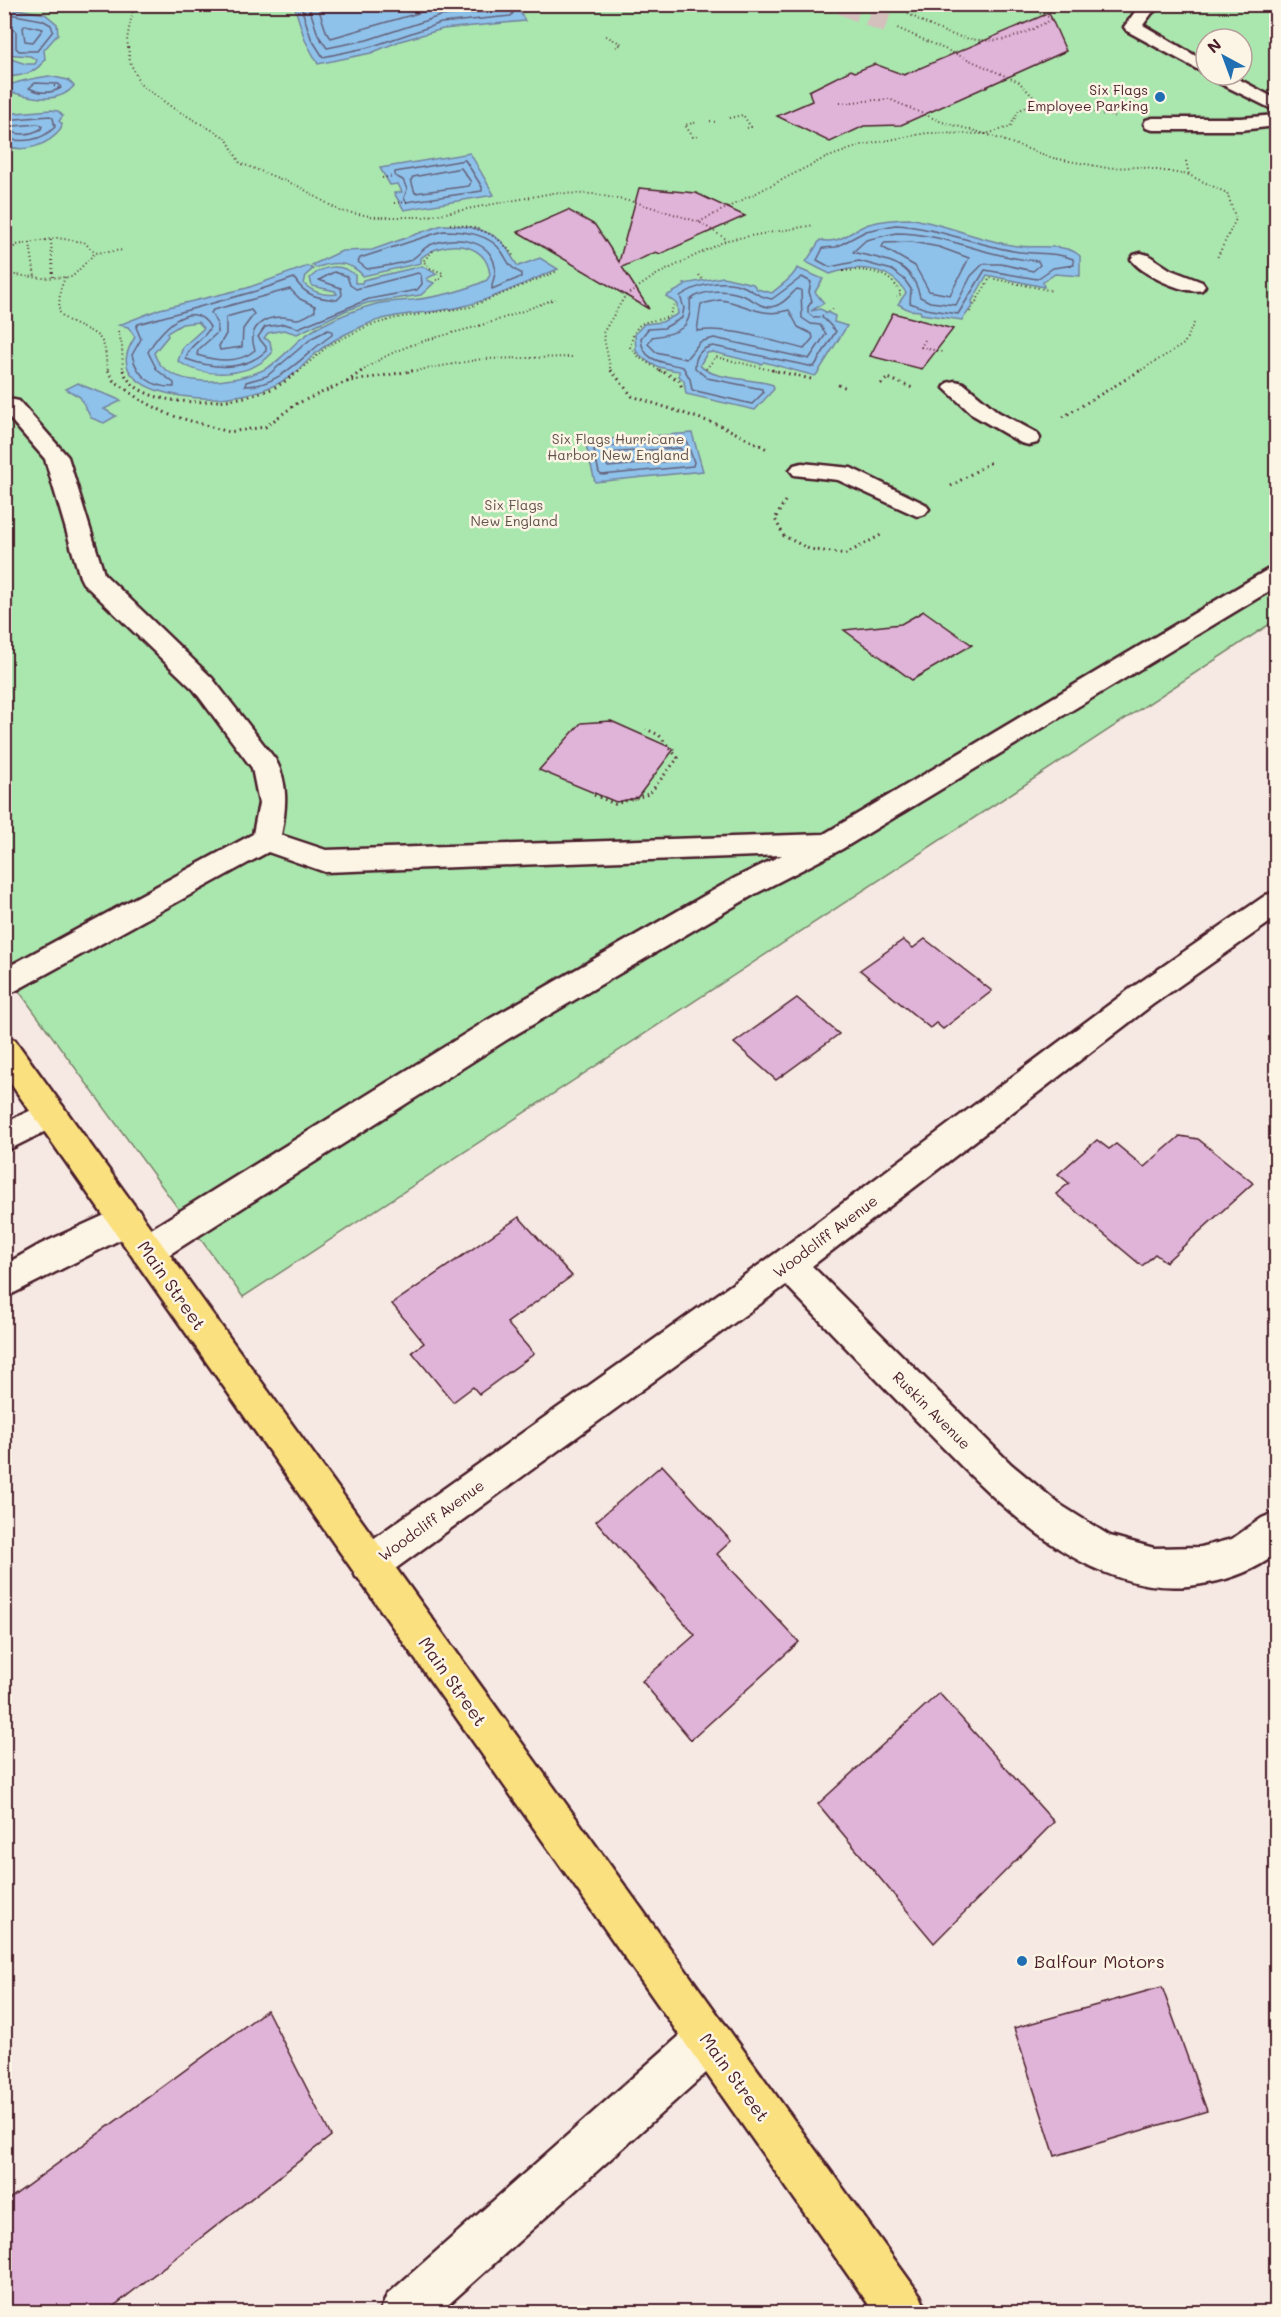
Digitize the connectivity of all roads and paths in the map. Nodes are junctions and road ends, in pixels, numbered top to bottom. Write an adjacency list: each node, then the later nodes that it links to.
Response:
1 (134, 4): 31 (path)
2 (656, 4): 5 (path)
3 (895, 4): 6 (path)
4 (1155, 4): 12 (street)
5 (660, 10)
6 (1039, 13)
7 (896, 27): 25 (path)
8 (9, 34): 9 (path)
9 (4, 35)
10 (606, 36): 11 (path)
11 (616, 47)
12 (1194, 62)
13 (54, 86): 15 (path)
14 (1240, 87): 17 (street)
15 (58, 88)
16 (840, 103): 25 (path)
17 (1276, 106)
18 (729, 118): 24 (path)
19 (720, 119): 20 (path)
20 (710, 121)
21 (1276, 121): 23 (street)
22 (698, 122): 26 (path)
23 (1153, 124)
24 (747, 128)
25 (986, 134): 31 (path); 52 (path)
26 (697, 136)
27 (394, 176): 28 (path)
28 (382, 178)
29 (407, 202): 30 (path)
30 (394, 203)
31 (699, 222): 35 (path)
32 (450, 224): 41 (path)
33 (814, 225): 35 (path)
34 (51, 239): 36 (path); 39 (path); 49 (path)
35 (727, 240): 73 (path)
36 (30, 243): 40 (path); 47 (path)
37 (124, 250): 39 (path)
38 (433, 252): 50 (path)
39 (95, 253): 48 (path)
40 (4, 254)
41 (514, 257)
42 (1141, 259): 52 (street)
43 (4, 271): 47 (path)
44 (558, 271): 60 (path)
45 (843, 272): 54 (path)
46 (699, 275): 51 (path)
47 (34, 277): 49 (path)
48 (65, 277): 49 (path); 64 (path)
49 (53, 278)
50 (436, 280)
51 (703, 280)
52 (1195, 286): 72 (path)
53 (1053, 291): 58 (path)
54 (897, 297)
55 (555, 299): 64 (path)
56 (674, 305): 68 (path)
57 (834, 308): 59 (path)
58 (970, 312)
59 (822, 316)
60 (118, 332)
61 (572, 357): 64 (path)
62 (706, 369): 63 (path)
63 (811, 380)
64 (346, 382)
65 (881, 384): 67 (path)
66 (838, 385): 69 (path)
67 (909, 386)
68 (682, 388)
69 (849, 388)
70 (955, 388): 72 (street)
71 (6, 404): 78 (street)
72 (1029, 438): 74 (path)
73 (802, 470): 74 (street); 74 (path)
74 (917, 509)
75 (1276, 576): 79 (street)
76 (646, 729): 77 (path)
77 (594, 795)
78 (266, 840): 79 (street); 81 (street)
79 (832, 842): 85 (street)
80 (1276, 903): 86 (street, Woodcliff Avenue)
81 (4, 983)
82 (4, 1049): 83 (main road, Main Street)
83 (51, 1114): 84 (street); 85 (main road, Main Street)
84 (4, 1139)
85 (137, 1235): 87 (street); 89 (main road, Main Street)
86 (788, 1264): 88 (street, Ruskin Avenue); 89 (street, Woodcliff Avenue)
87 (4, 1283)
88 (1276, 1531)
89 (370, 1564): 90 (main road, Main Street)
90 (709, 2040): 91 (street); 92 (main road, Main Street)
91 (404, 2313)
92 (903, 2313)

